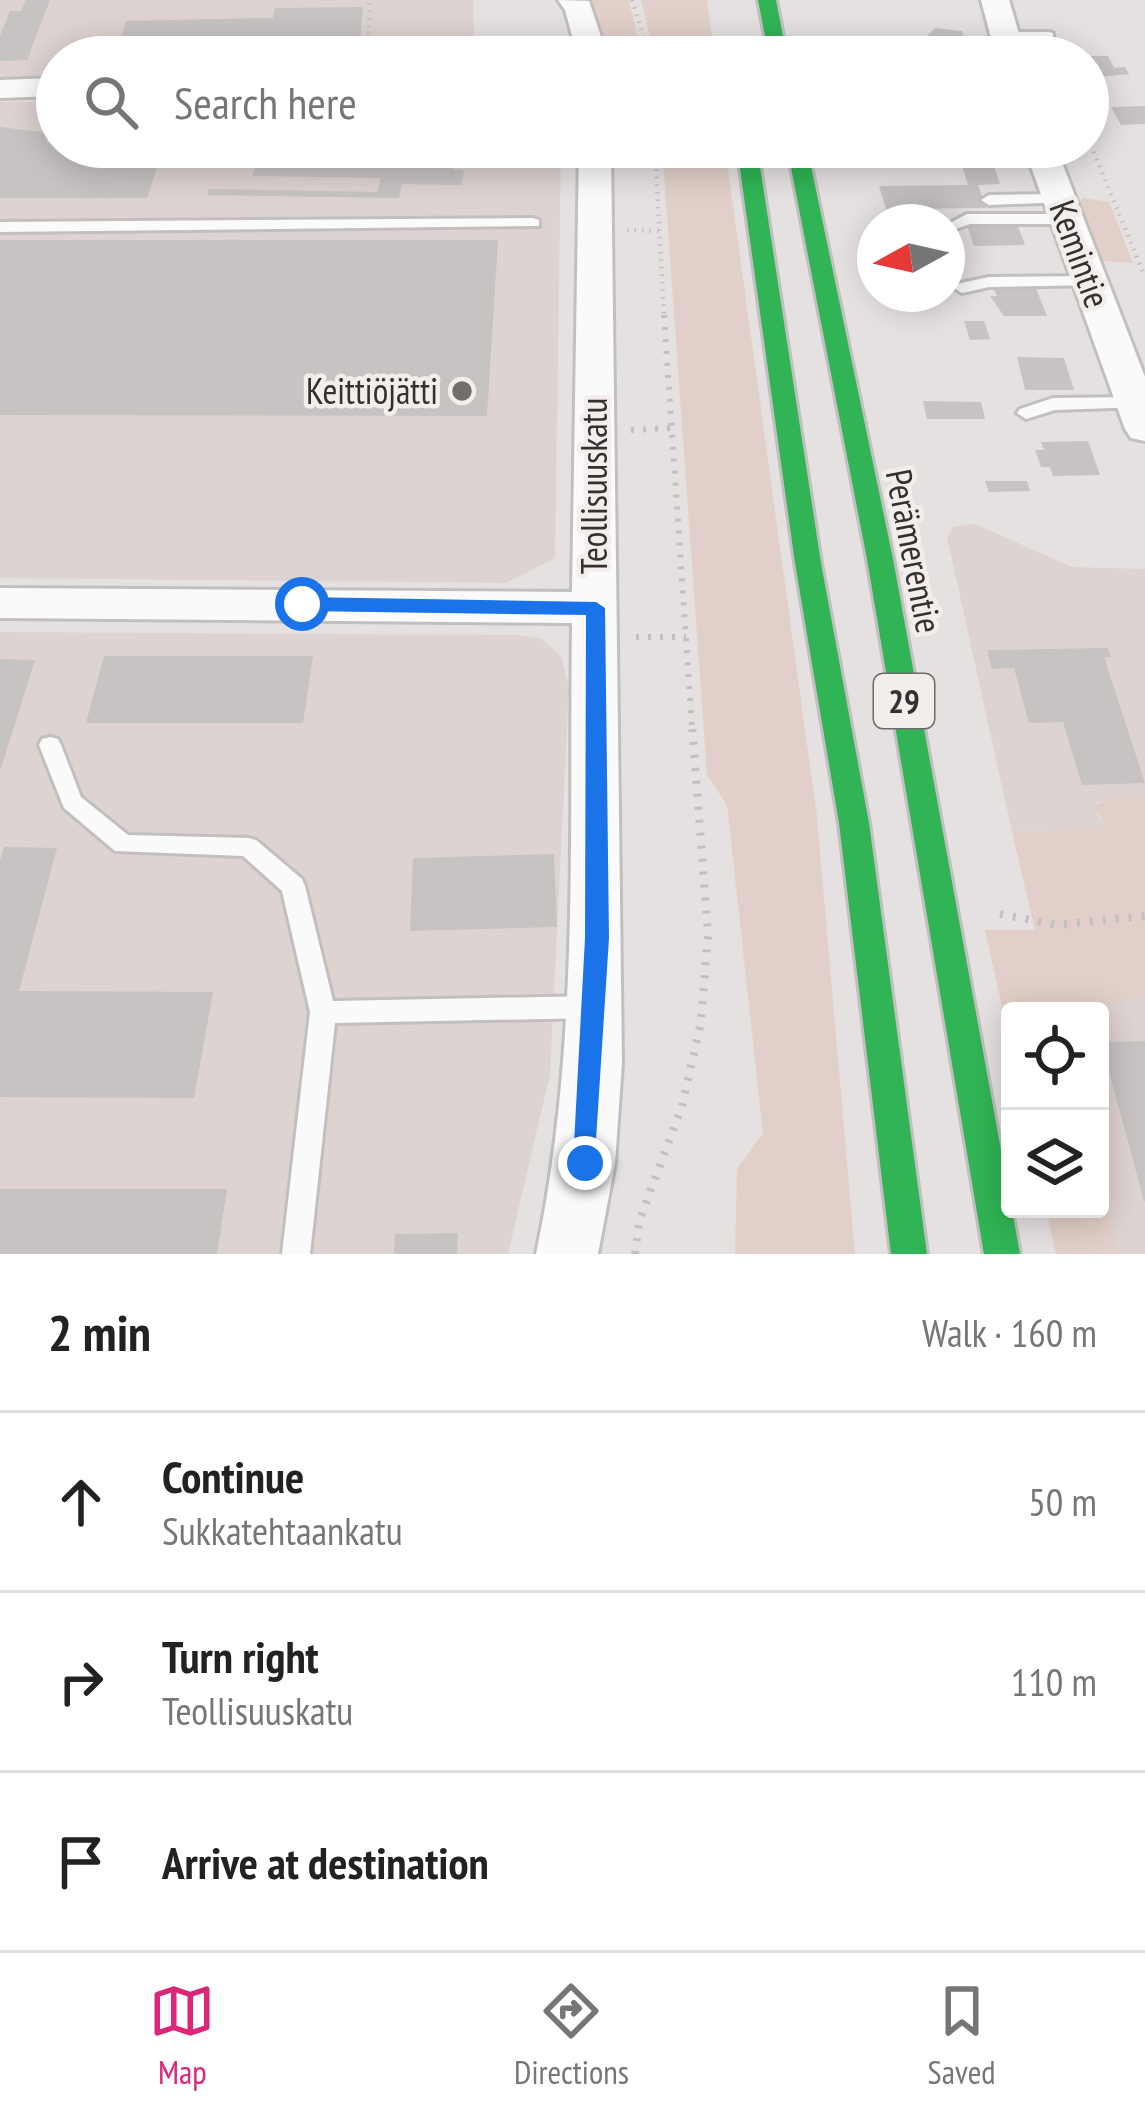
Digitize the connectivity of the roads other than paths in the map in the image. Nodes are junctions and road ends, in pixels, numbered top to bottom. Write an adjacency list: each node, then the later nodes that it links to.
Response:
1 (572, 0): 4 (street)
2 (767, 0): 5 (highway)
3 (995, 0): 6 (street)
4 (587, 36)
5 (774, 36)
6 (1005, 36)
7 (36, 88): 8 (street)
8 (0, 89)
9 (595, 168): 23 (street, Teollisuuskatu)
10 (750, 168): 29 (highway, 29)
11 (800, 168): 30 (highway, Perämerentie / 29)
12 (1048, 168): 14 (street, Kemintie)
13 (989, 200): 14 (lane)
14 (1064, 209): 15 (lane); 18 (street, Kemintie)
15 (965, 220)
16 (532, 223): 17 (lane)
17 (0, 226)
18 (1090, 281): 19 (lane); 21 (street, Kemintie)
19 (965, 287)
20 (1026, 413): 21 (lane)
21 (1140, 416)
22 (0, 604): 23 (street)
23 (594, 623): 25 (street, Teollisuuskatu)
24 (50, 745): 26 (lane)
25 (594, 1007): 26 (lane); 28 (street, Teollisuuskatu)
26 (322, 1012): 27 (lane)
27 (296, 1254)
28 (567, 1254)
29 (909, 1254)
30 (1002, 1254)

